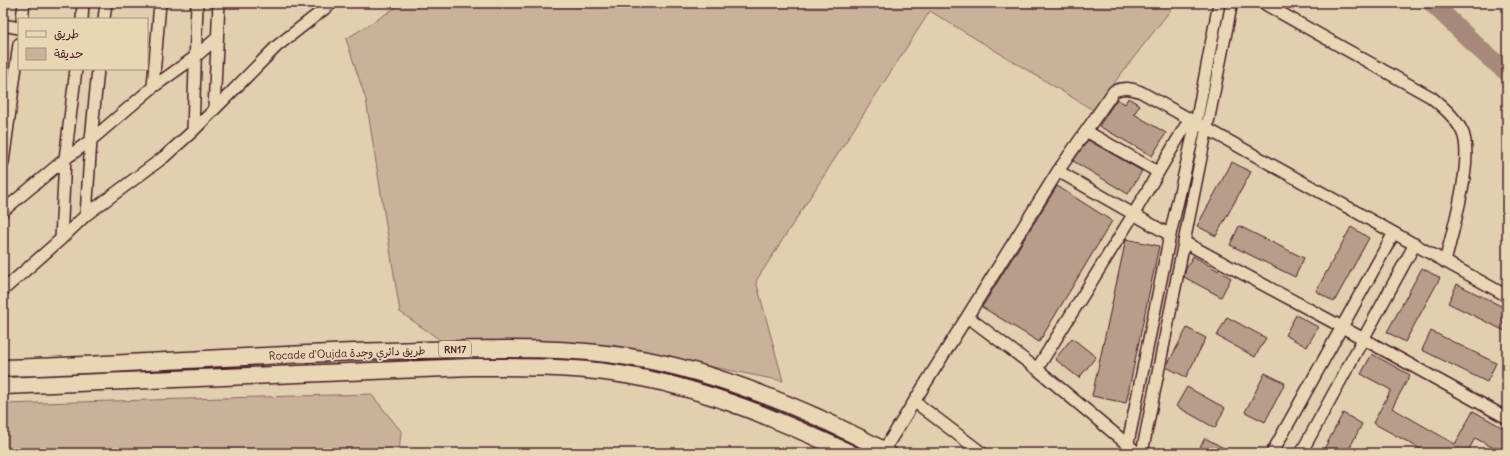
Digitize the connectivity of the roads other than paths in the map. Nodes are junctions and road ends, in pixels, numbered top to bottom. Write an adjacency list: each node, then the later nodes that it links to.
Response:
1 (24, 3): 11 (street)
2 (83, 3): 12 (street)
3 (106, 3): 13 (street)
4 (160, 3): 21 (street)
5 (197, 3): 18 (street)
6 (219, 3): 16 (street)
7 (332, 3): 22 (street)
8 (1219, 3): 23 (street)
9 (1230, 3): 24 (street)
10 (1262, 3): 40 (street)
11 (22, 18)
12 (82, 18)
13 (104, 18)
14 (3, 25): 15 (street)
15 (18, 28)
16 (217, 38): 18 (street); 22 (street)
17 (18, 51): 29 (street)
18 (195, 57): 21 (street); 25 (street)
19 (76, 70): 28 (street)
20 (98, 70): 27 (street)
21 (153, 87): 27 (street)
22 (214, 109): 25 (street)
23 (1193, 121): 24 (street); 26 (street); 31 (street); 36 (street)
24 (1208, 129): 35 (street); 38 (street)
25 (193, 131): 34 (street)
26 (1086, 131): 30 (street); 31 (street)
27 (91, 140): 28 (street); 34 (street)
28 (65, 159): 32 (street); 37 (street)
29 (3, 162)
30 (1058, 172): 33 (street); 43 (street)
31 (1158, 172): 33 (street)
32 (3, 211)
33 (1133, 214): 36 (street); 47 (street)
34 (86, 215): 37 (street)
35 (1394, 233): 39 (street); 44 (street)
36 (1170, 235): 51 (street)
37 (61, 239): 41 (street)
38 (1184, 242): 44 (street); 55 (street)
39 (1415, 244): 40 (street); 45 (street)
40 (1445, 262): 42 (street)
41 (3, 290)
42 (1507, 296)
43 (968, 317): 47 (street); 49 (street)
44 (1342, 327): 45 (street); 56 (street)
45 (1364, 339): 50 (street); 57 (street)
46 (3, 368): 52 (highway, Rocade d'Oujda طريق دائري وجدة / RN17)
47 (1037, 369): 51 (street)
48 (3, 386): 53 (highway, Rocade d'Oujda طريق دائري وجدة / RN17)
49 (915, 402): 52 (street); 54 (street)
50 (1507, 418)
51 (1127, 449): 55 (street)
52 (886, 452)
53 (850, 453)
54 (982, 453)
55 (1141, 453)
56 (1272, 453)
57 (1301, 453)

